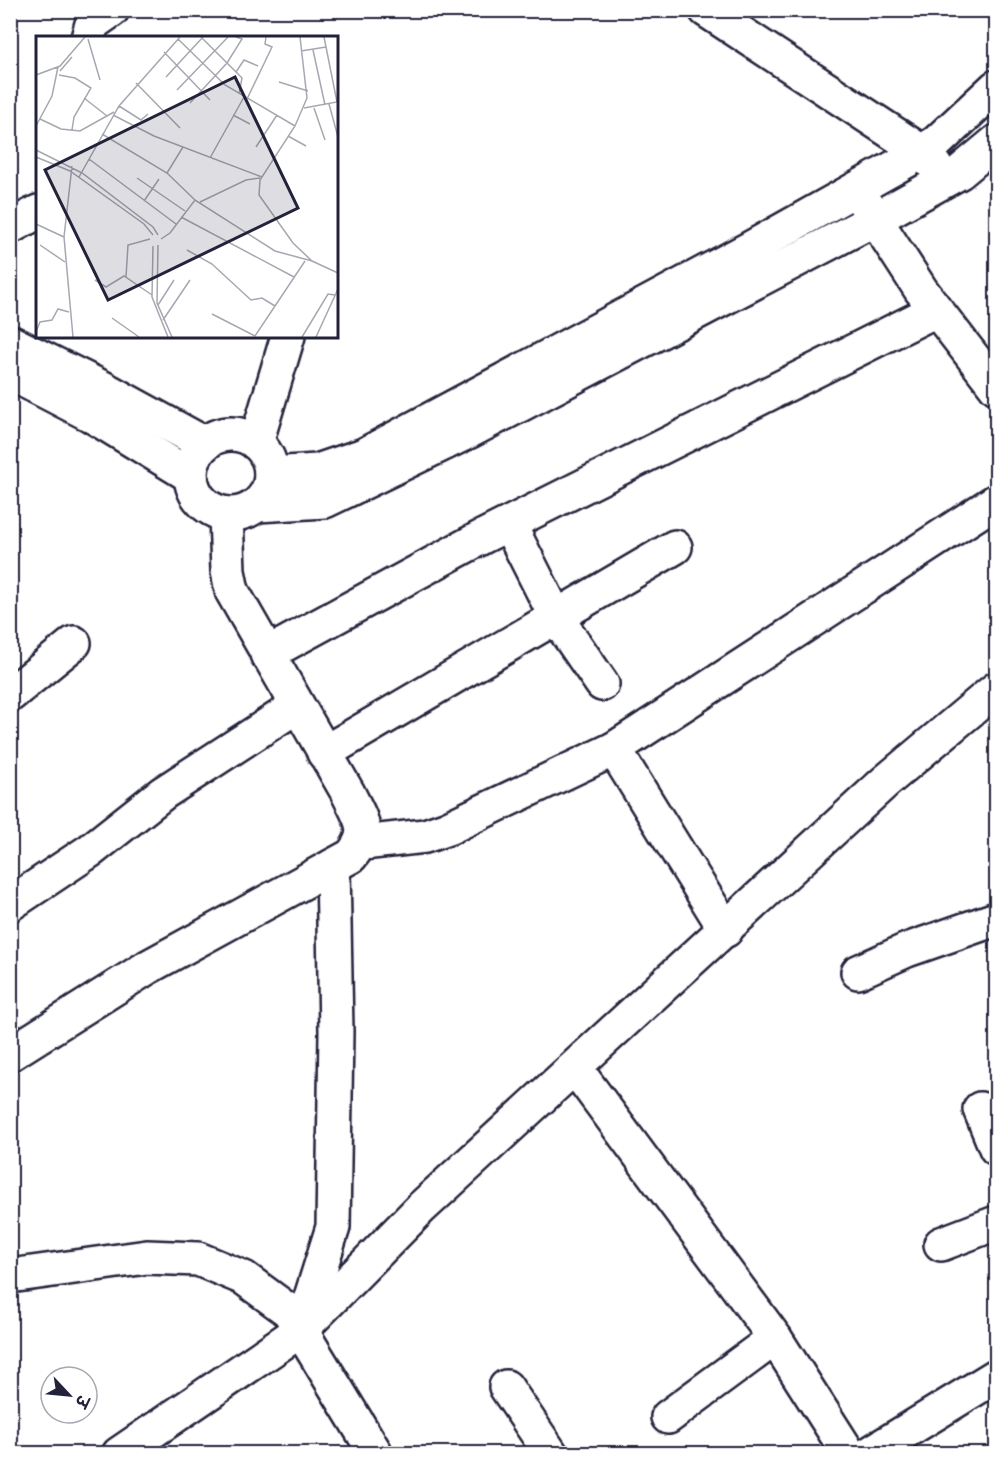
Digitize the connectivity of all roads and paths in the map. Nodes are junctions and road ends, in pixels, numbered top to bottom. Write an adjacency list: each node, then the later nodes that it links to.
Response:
1 (112, 10): 3 (street)
2 (706, 10): 6 (street)
3 (89, 36)
4 (996, 87): 6 (street)
5 (996, 142): 7 (street)
6 (922, 152): 7 (street); 8 (street)
7 (947, 178): 10 (street)
8 (857, 190): 10 (street); 19 (street)
9 (36, 213): 11 (street)
10 (875, 219): 12 (street); 22 (street)
11 (10, 227)
12 (936, 310): 16 (street); 24 (street)
13 (287, 338): 17 (street)
14 (10, 342): 18 (street)
15 (10, 374): 20 (street)
16 (996, 387)
17 (256, 443): 18 (street); 19 (street)
18 (205, 444): 20 (street)
19 (271, 474): 22 (street)
20 (191, 476): 23 (street)
21 (996, 501): 33 (street)
22 (257, 504): 23 (street)
23 (226, 514): 28 (street)
24 (509, 524): 26 (street); 28 (street)
25 (675, 548): 26 (street)
26 (556, 617): 29 (street); 34 (street)
27 (74, 643): 31 (street)
28 (267, 654): 32 (street)
29 (602, 684)
30 (996, 689): 39 (street)
31 (10, 695)
32 (297, 706): 34 (street); 37 (street)
33 (614, 749): 35 (street); 39 (street)
34 (324, 753): 35 (street)
35 (363, 843): 36 (street)
36 (333, 866): 41 (street); 48 (street)
37 (10, 904)
38 (996, 920): 40 (street)
39 (726, 930): 42 (street)
40 (858, 972)
41 (10, 1054)
42 (575, 1068): 48 (street); 49 (street)
43 (980, 1109): 44 (street)
44 (996, 1148)
45 (996, 1223): 46 (street)
46 (941, 1244)
47 (10, 1276): 48 (street)
48 (301, 1330): 54 (street); 55 (street)
49 (775, 1338): 52 (street); 57 (street)
50 (996, 1376): 53 (street)
51 (506, 1387): 56 (street)
52 (668, 1417)
53 (889, 1449)
54 (119, 1454)
55 (376, 1454)
56 (551, 1454)
57 (849, 1454)

